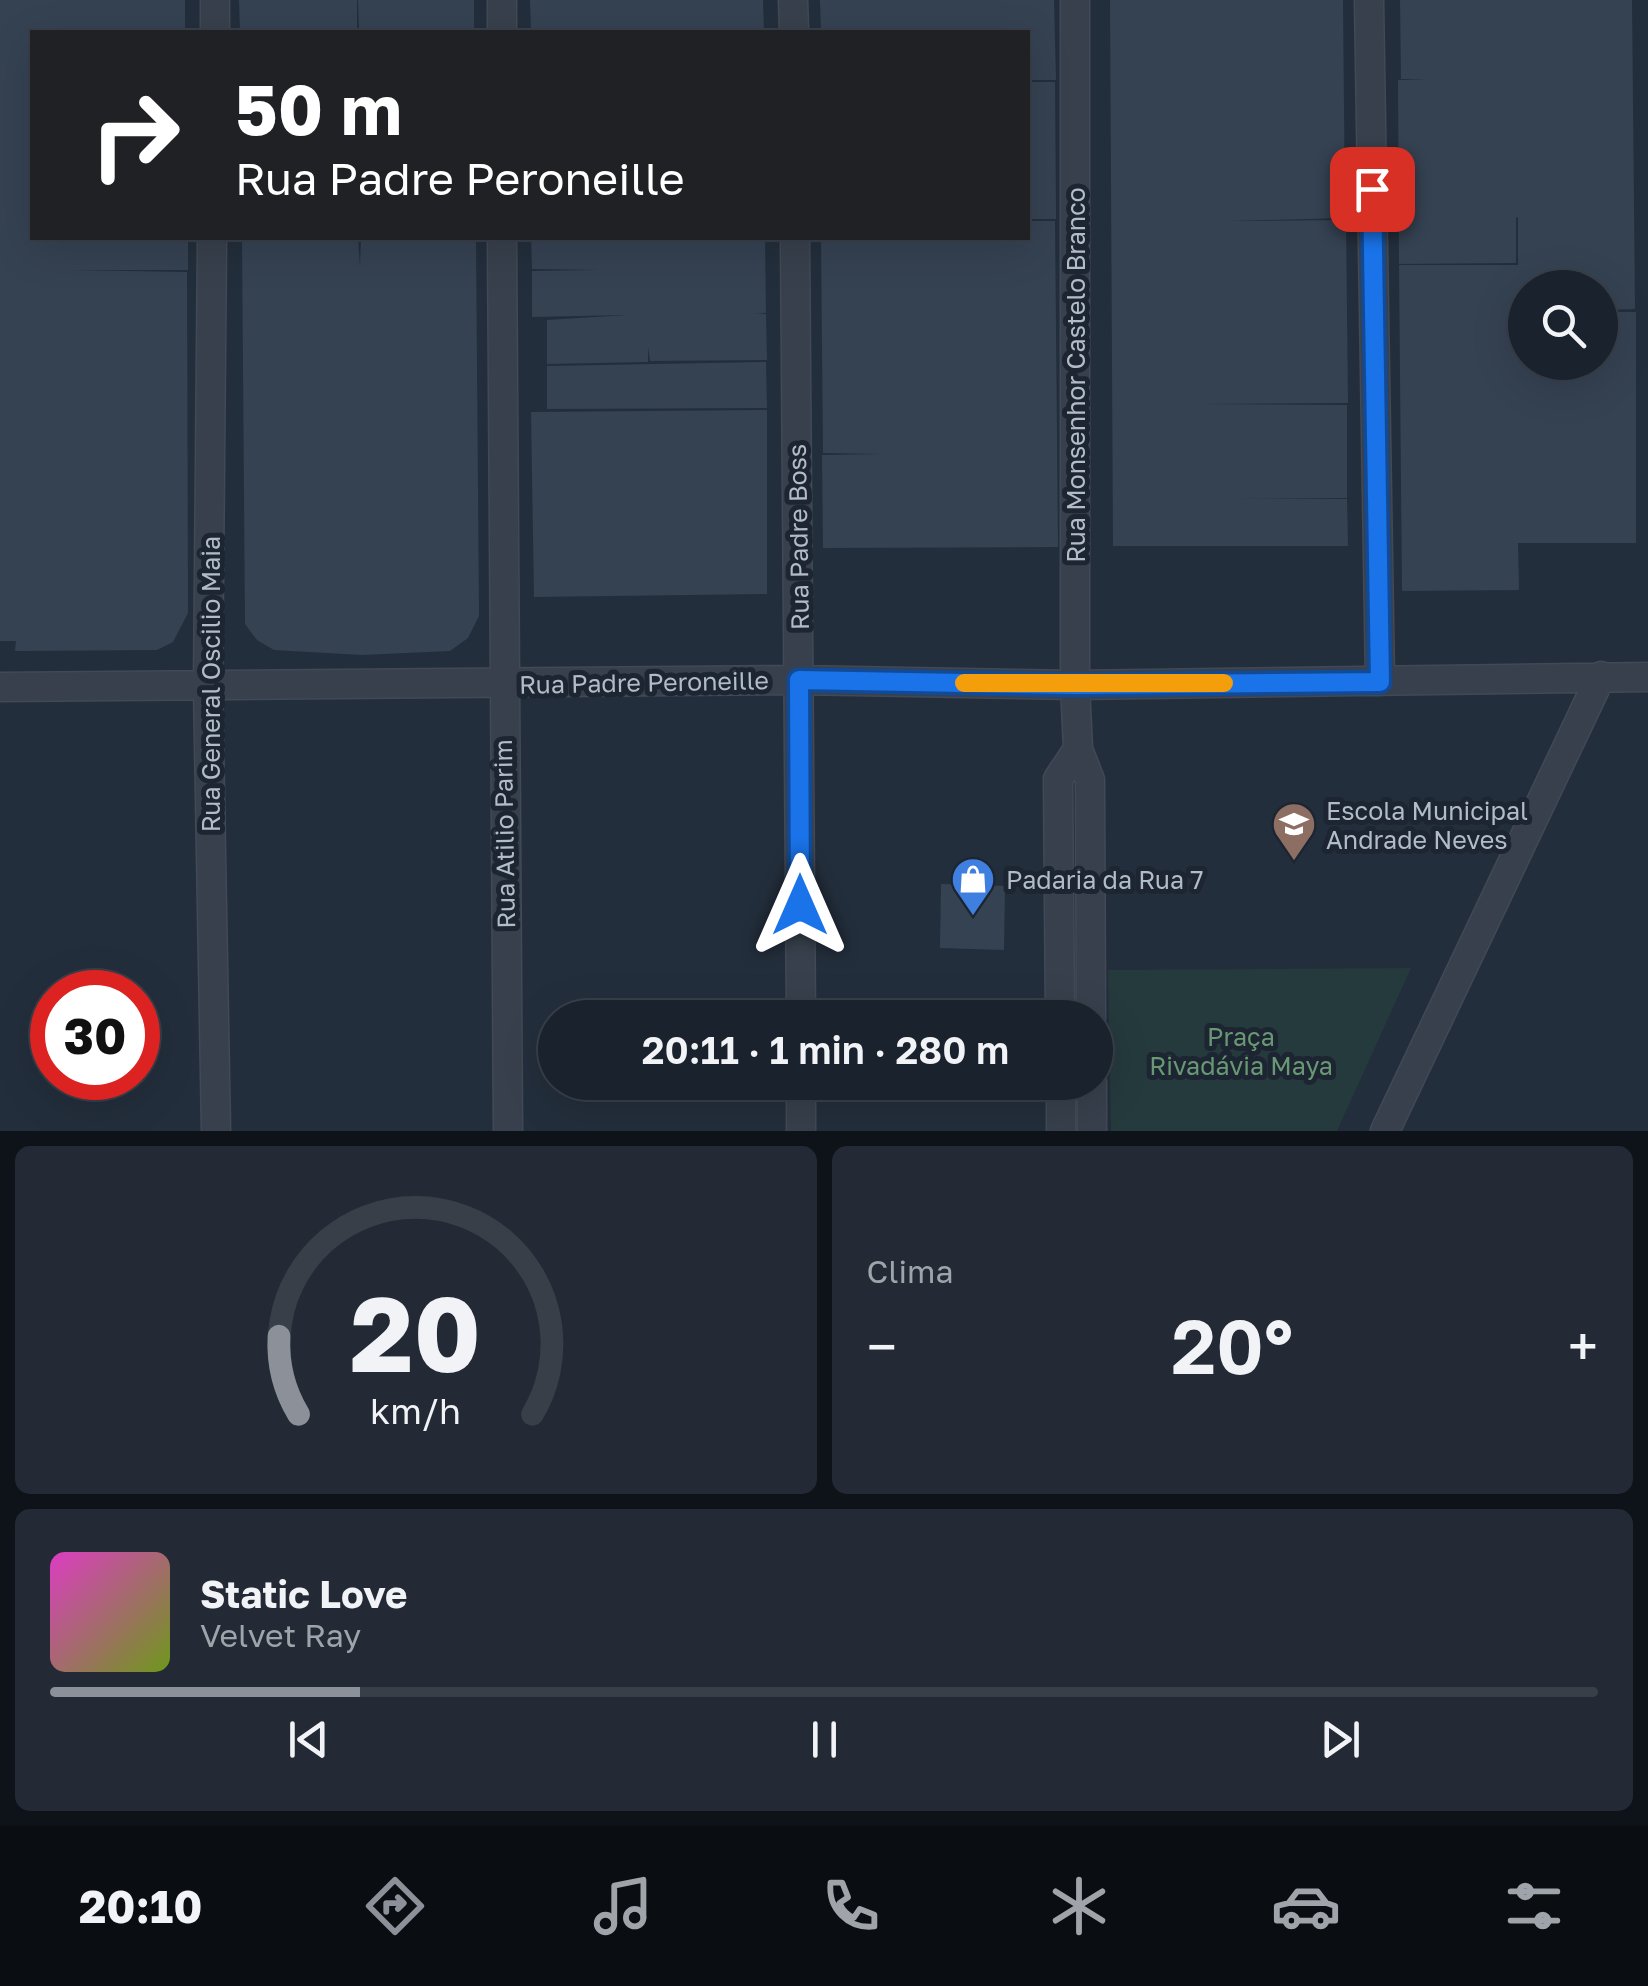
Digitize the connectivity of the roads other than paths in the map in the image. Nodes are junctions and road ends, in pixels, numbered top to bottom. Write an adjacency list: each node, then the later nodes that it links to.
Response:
1 (215, 0): 6 (street)
2 (502, 0): 7 (street)
3 (793, 0): 8 (street)
4 (1075, 0): 17 (street, Rua Monsenhor Castelo Branco)
5 (1369, 0): 15 (street)
6 (214, 30)
7 (502, 30)
8 (794, 30)
9 (212, 240): 18 (street, Rua General Oscilio Maia)
10 (502, 240): 16 (street, Rua Atilio Parim)
11 (795, 240): 14 (street, Rua Padre Boss)
12 (1601, 676): 13 (street, Rua Padre Peroneille); 15 (street, Rua Padre Peroneille); 32 (street)
13 (1648, 677)
14 (799, 680): 16 (street, Rua Padre Peroneille); 17 (street, Rua Padre Peroneille); 21 (street, Rua Padre Boss)
15 (1380, 682): 17 (street, Rua Padre Peroneille)
16 (502, 684): 18 (street, Rua Padre Peroneille); 28 (street, Rua Atilio Parim)
17 (1075, 685): 20 (street, Rua Monsenhor Castelo Branco)
18 (208, 686): 19 (street, Rua Padre Peroneille); 27 (street, Rua General Oscilio Maia)
19 (0, 687)
20 (1078, 749): 22 (street, Rua Monsenhor Castelo Branco); 23 (street, Rua Monsenhor Castelo Branco)
21 (801, 1000)
22 (1060, 1000)
23 (1092, 1000)
24 (801, 1100): 29 (street)
25 (1061, 1100): 30 (street)
26 (1092, 1100): 31 (street)
27 (216, 1131)
28 (508, 1131)
29 (802, 1131)
30 (1061, 1131)
31 (1092, 1131)
32 (1385, 1131)

